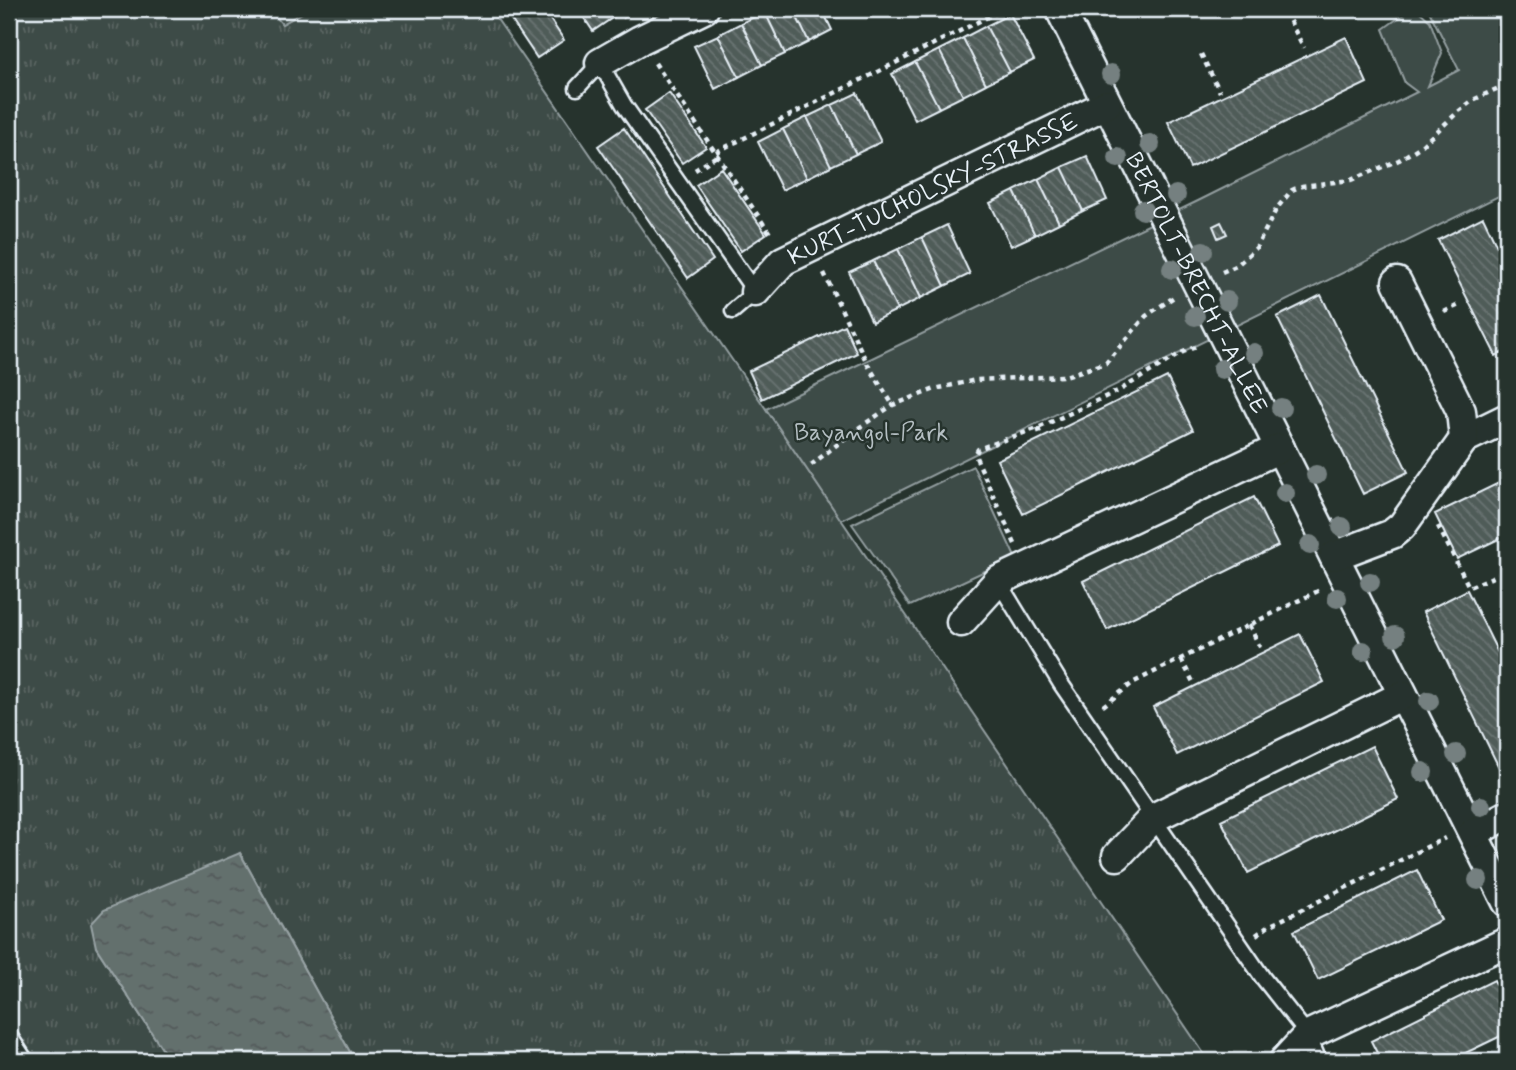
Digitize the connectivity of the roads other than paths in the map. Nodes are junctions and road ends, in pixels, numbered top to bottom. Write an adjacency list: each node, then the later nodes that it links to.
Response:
1 (704, 9): 3 (street)
2 (1060, 9): 5 (street, BERTOLT-BRECHT-ALLEE)
3 (600, 63): 4 (lane); 7 (lane)
4 (577, 88)
5 (1107, 104): 7 (street, KURT-TUCHOLSKY-STRASSE); 11 (street, BERTOLT-BRECHT-ALLEE)
6 (1397, 282): 10 (street)
7 (755, 292): 8 (lane, KURT-TUCHOLSKY-STRASSE)
8 (733, 311)
9 (1507, 418): 10 (street)
10 (1464, 439): 12 (street)
11 (1280, 448): 12 (street, BERTOLT-BRECHT-ALLEE); 13 (street)
12 (1334, 556): 15 (street, BERTOLT-BRECHT-ALLEE)
13 (998, 581): 14 (street); 17 (lane)
14 (961, 622)
15 (1403, 695): 17 (street); 18 (street, BERTOLT-BRECHT-ALLEE)
16 (1507, 816): 18 (street)
17 (1153, 818): 19 (street); 23 (lane)
18 (1459, 835): 20 (street, BERTOLT-BRECHT-ALLEE)
19 (1117, 856)
20 (1507, 902)
21 (1507, 942): 23 (street)
22 (9, 1035): 24 (lane)
23 (1308, 1035): 25 (street); 26 (lane)
24 (26, 1061)
25 (1284, 1061)
26 (1319, 1061)

